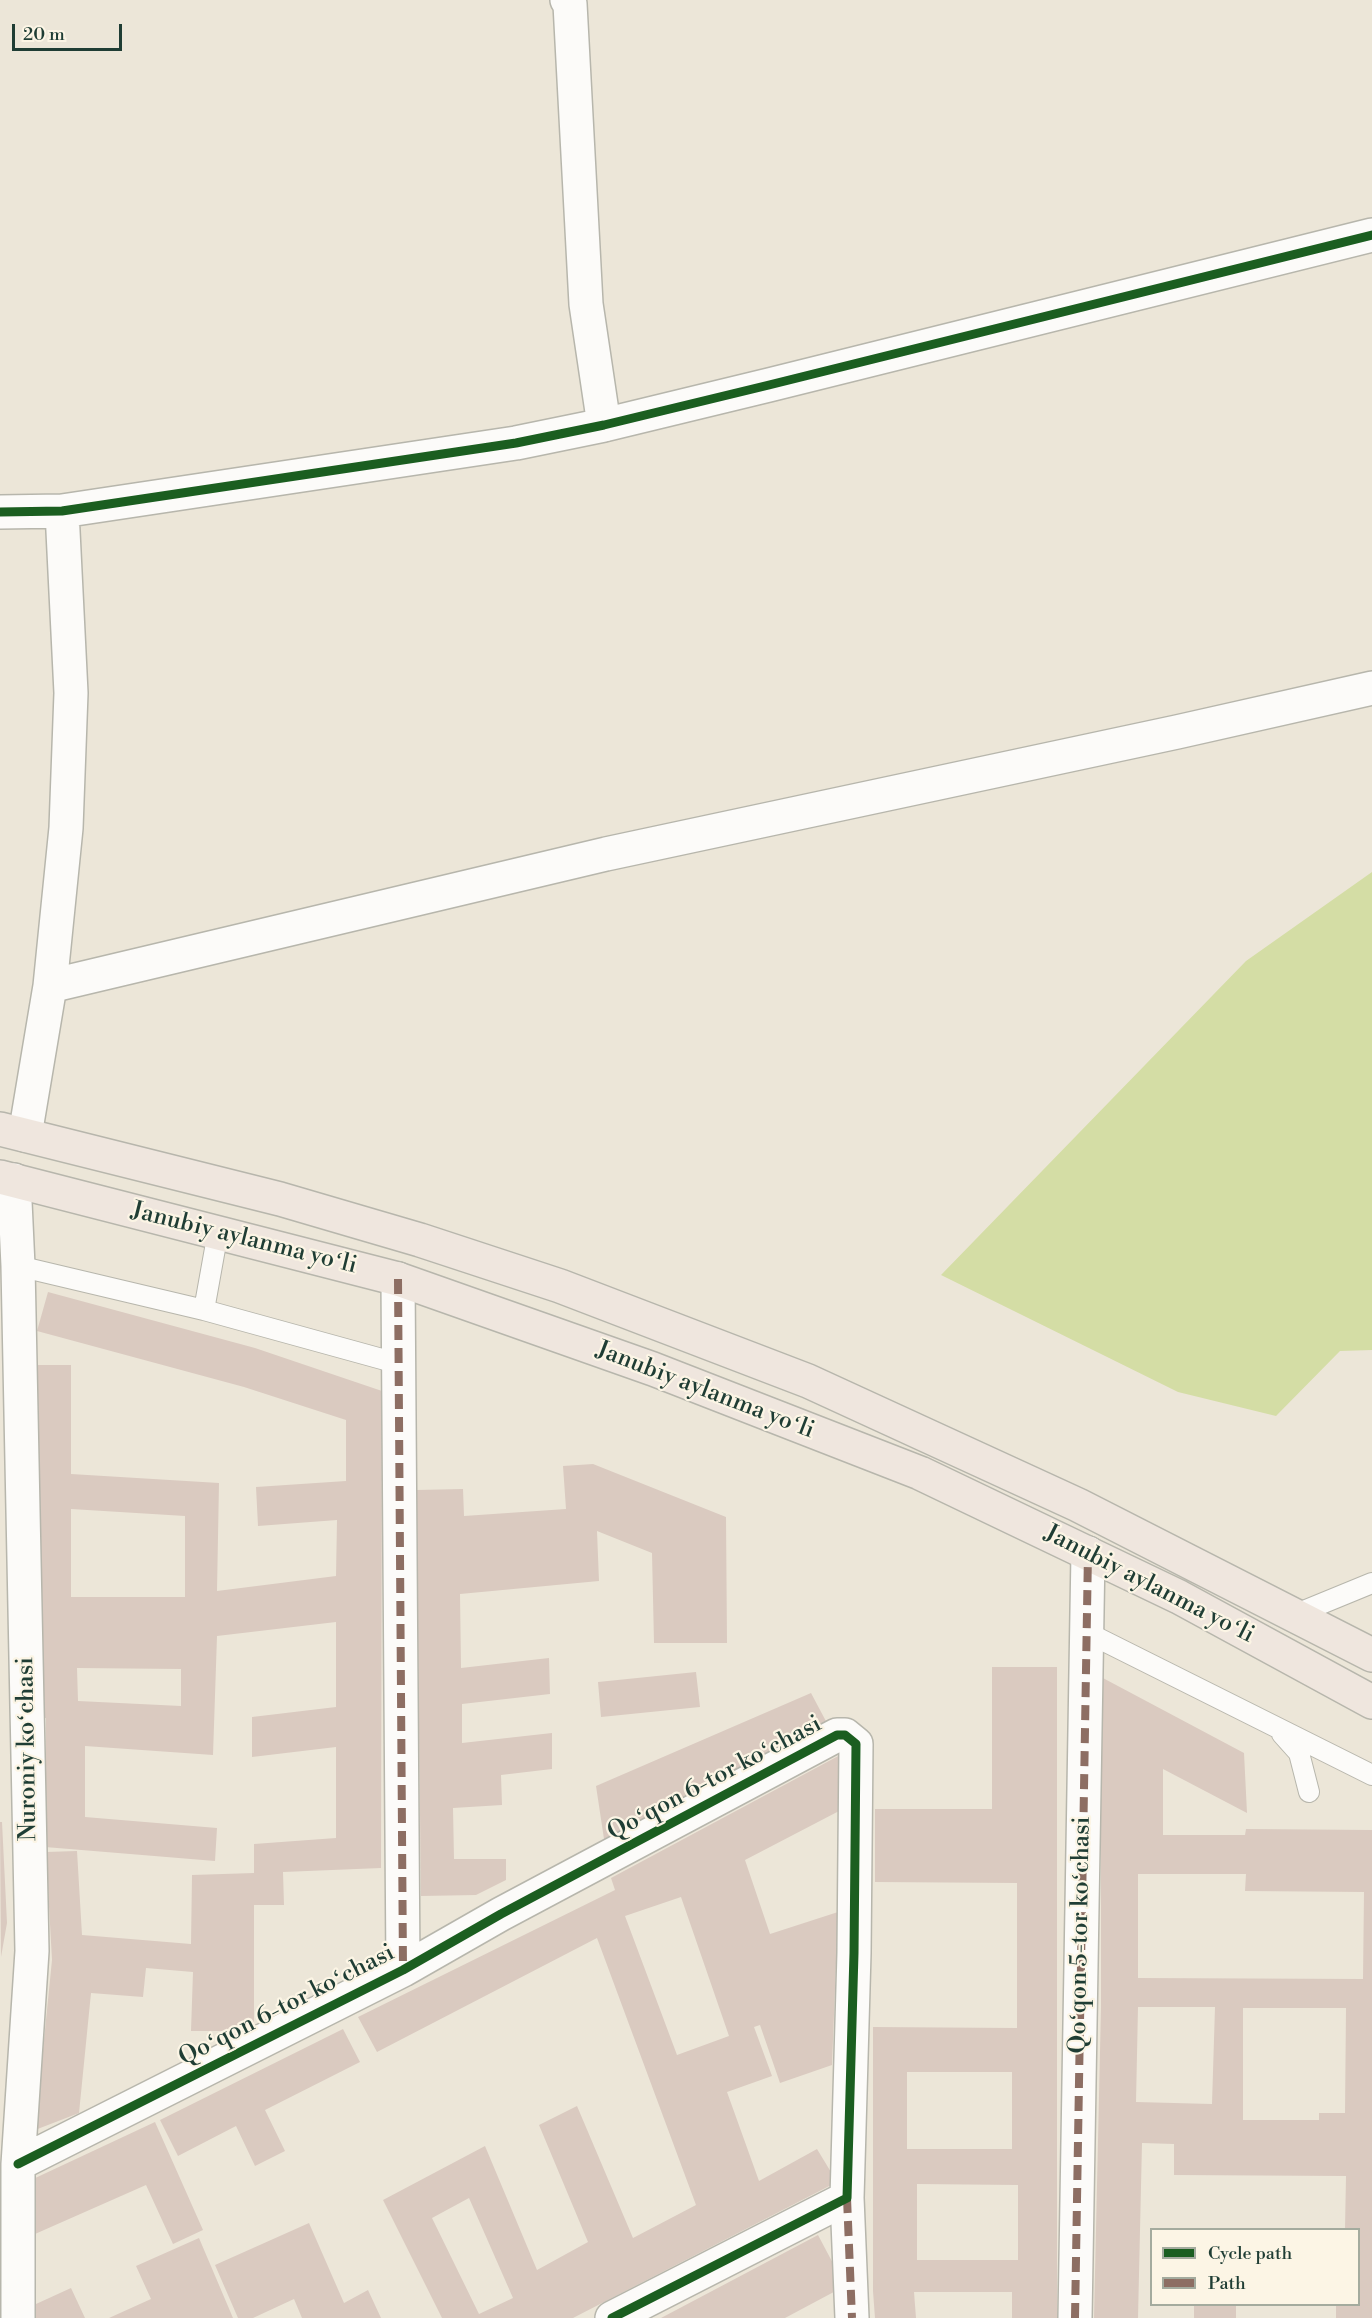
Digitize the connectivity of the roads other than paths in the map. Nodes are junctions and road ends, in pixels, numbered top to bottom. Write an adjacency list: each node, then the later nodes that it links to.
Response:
1 (576, 1): 3 (street)
2 (1372, 235): 3 (street)
3 (604, 425): 4 (street)
4 (62, 511): 5 (street); 7 (street)
5 (0, 512)
6 (1372, 688): 7 (street)
7 (50, 986): 8 (street)
8 (12, 1132): 17 (highway, Janubiy aylanma yoʻli)
9 (7, 1179): 10 (highway, Janubiy aylanma yoʻli); 11 (street, Nuroniy koʻchasi)
10 (218, 1232): 12 (highway, Janubiy aylanma yoʻli); 13 (lane)
11 (18, 1266): 13 (lane); 25 (street, Nuroniy koʻchasi)
12 (398, 1279): 14 (street); 15 (highway, Janubiy aylanma yoʻli)
13 (204, 1310): 14 (lane)
14 (400, 1364): 24 (street)
15 (1088, 1553): 18 (street, Qoʻqon 5-tor koʻchasi); 20 (highway, Janubiy aylanma yoʻli)
16 (1372, 1583): 17 (lane)
17 (1294, 1615): 19 (highway, Janubiy aylanma yoʻli)
18 (1086, 1632): 21 (lane); 30 (street, Qoʻqon 5-tor koʻchasi)
19 (1372, 1655)
20 (1372, 1702)
21 (1276, 1727): 22 (lane); 23 (lane)
22 (1372, 1775)
23 (1309, 1792)
24 (403, 1970): 25 (street, Qoʻqon 6-tor koʻchasi); 26 (street, Qoʻqon 6-tor koʻchasi)
25 (18, 2164): 27 (street, Nuroniy koʻchasi)
26 (847, 2198): 28 (street); 29 (street)
27 (18, 2318)
28 (612, 2318)
29 (852, 2318)
30 (1075, 2318)

